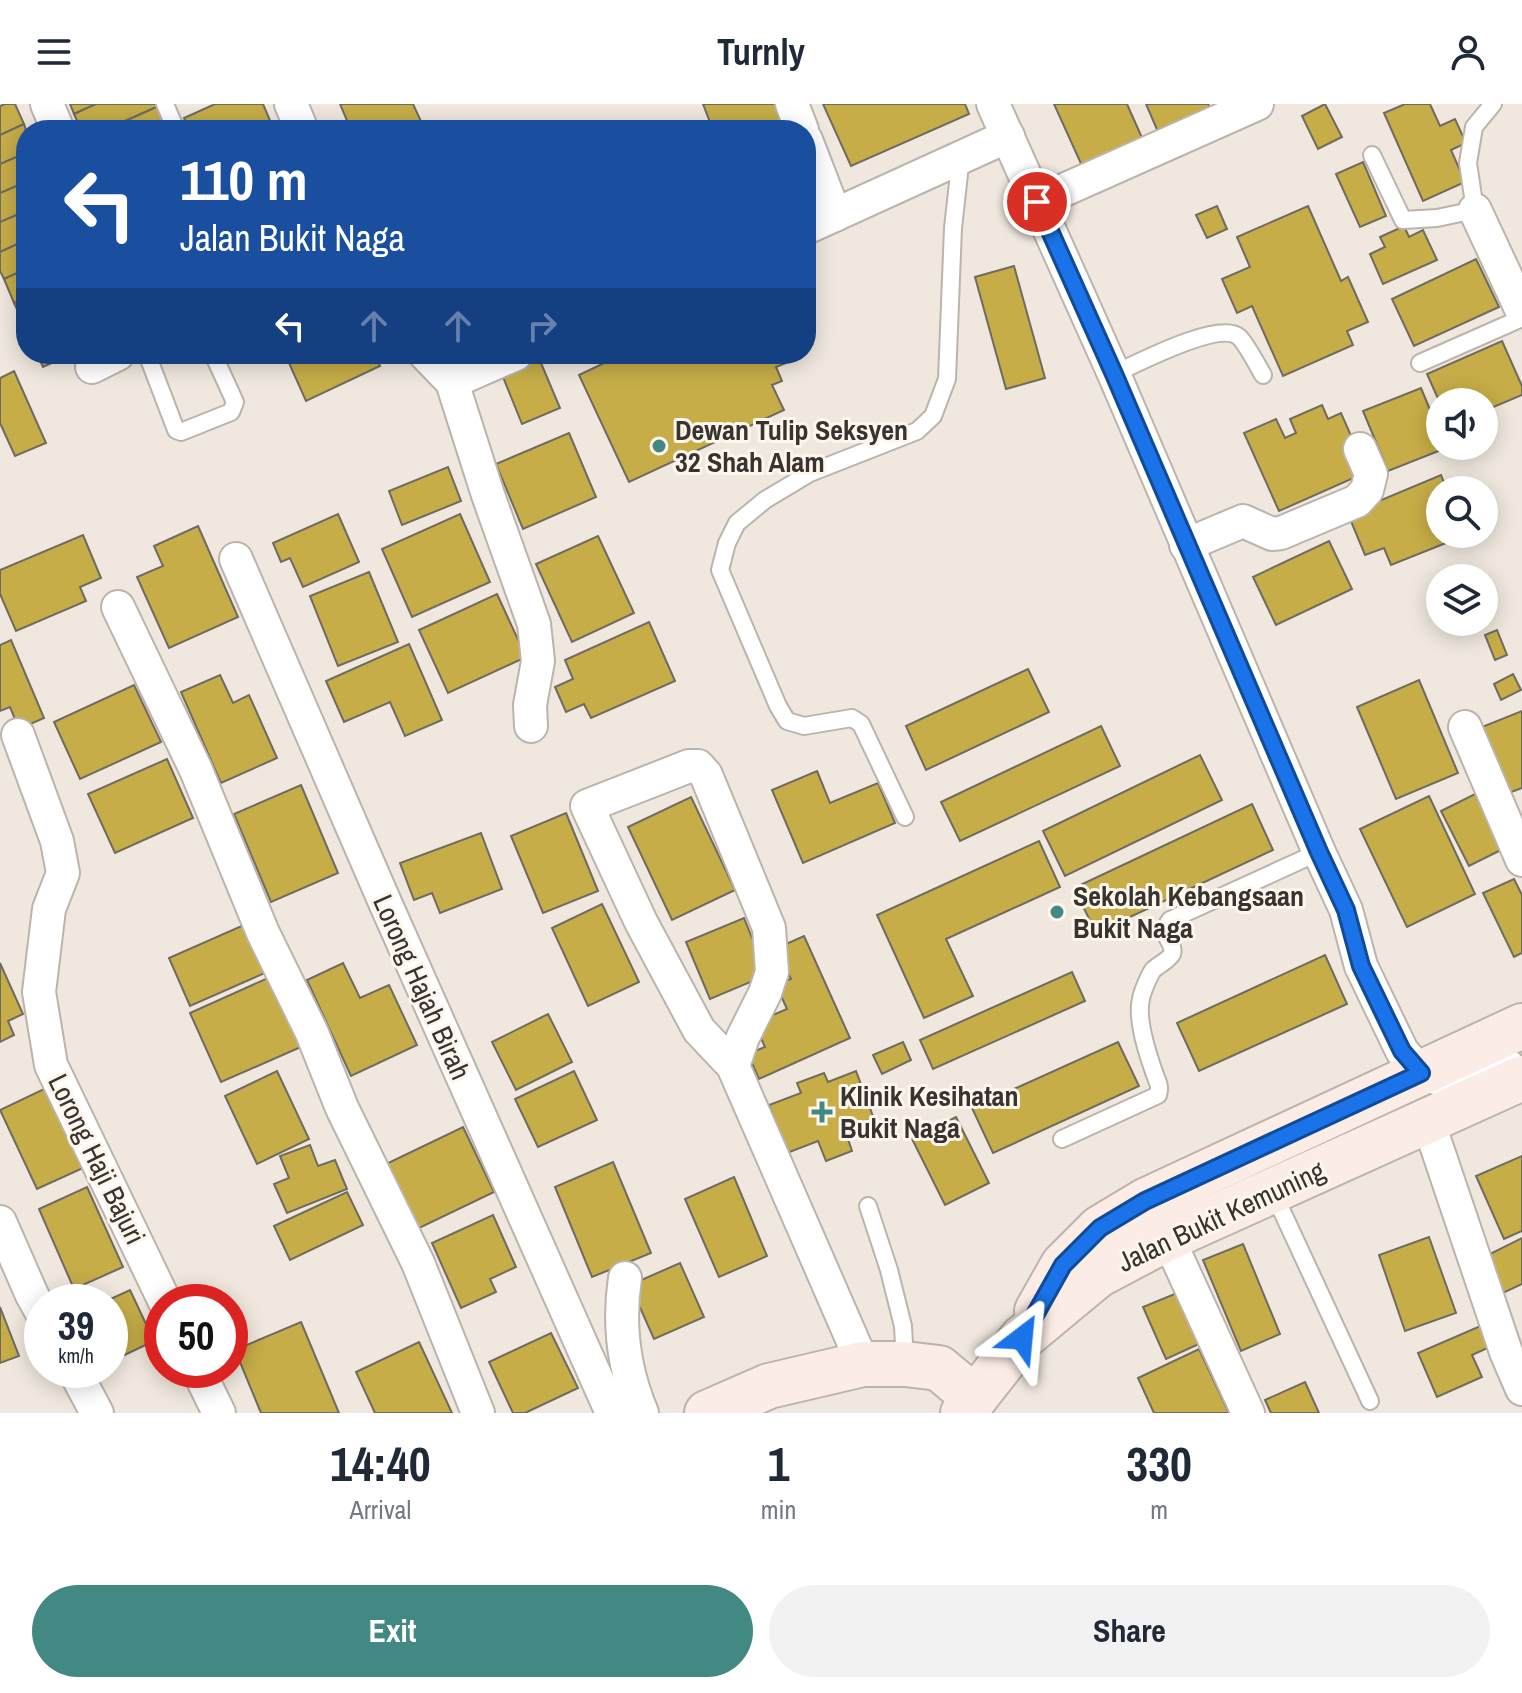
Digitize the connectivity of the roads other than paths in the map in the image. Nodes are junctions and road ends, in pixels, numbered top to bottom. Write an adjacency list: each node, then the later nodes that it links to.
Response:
1 (993, 104): 4 (street)
2 (1257, 104): 8 (street)
3 (1493, 104): 9 (lane)
4 (1008, 136): 6 (street); 8 (street)
5 (1372, 155): 9 (lane)
6 (961, 156): 10 (street); 28 (lane)
7 (816, 199): 10 (street)
8 (1037, 202): 18 (street)
9 (1475, 210): 11 (street)
10 (820, 222)
11 (1522, 311)
12 (1522, 318): 13 (lane)
13 (1420, 363)
14 (137, 364): 15 (lane)
15 (218, 364)
16 (435, 364): 20 (street)
17 (493, 364): 20 (street)
18 (1114, 374): 19 (lane); 22 (street)
19 (1263, 375)
20 (452, 382): 25 (street)
21 (1360, 449): 22 (street)
22 (1186, 545): 29 (street)
23 (236, 559): 55 (street, Lorong Hajah Birah)
24 (118, 607): 54 (street)
25 (531, 726)
26 (1465, 727): 30 (street)
27 (18, 735): 44 (street, Lorong Haji Bajuri)
28 (905, 817)
29 (1319, 852): 34 (street); 37 (lane)
30 (1522, 860)
31 (1522, 1026): 34 (main road)
32 (1522, 1061): 34 (street)
33 (733, 1066): 33 (street); 46 (street)
34 (1421, 1073): 41 (street); 45 (main road)
35 (1522, 1078): 36 (main road, Jalan Bukit Kemuning)
36 (1428, 1121): 38 (main road, Jalan Bukit Kemuning); 49 (street)
37 (1062, 1139)
38 (1272, 1190): 41 (main road, Jalan Bukit Kemuning); 50 (lane)
39 (868, 1206): 46 (lane)
40 (0, 1222): 43 (street)
41 (1168, 1238): 45 (main road, Jalan Bukit Kemuning); 58 (street)
42 (625, 1278): 56 (street)
43 (27, 1284)
44 (156, 1284)
45 (1022, 1338): 51 (main road, Jalan Bukit Kemuning)
46 (884, 1364): 51 (main road); 57 (main road)
47 (84, 1388): 52 (street)
48 (207, 1388): 53 (street)
49 (1522, 1389)
50 (1370, 1401)
51 (969, 1405)
52 (97, 1413)
53 (219, 1413)
54 (478, 1413)
55 (612, 1413)
56 (642, 1413)
57 (707, 1413)
58 (1248, 1413)

